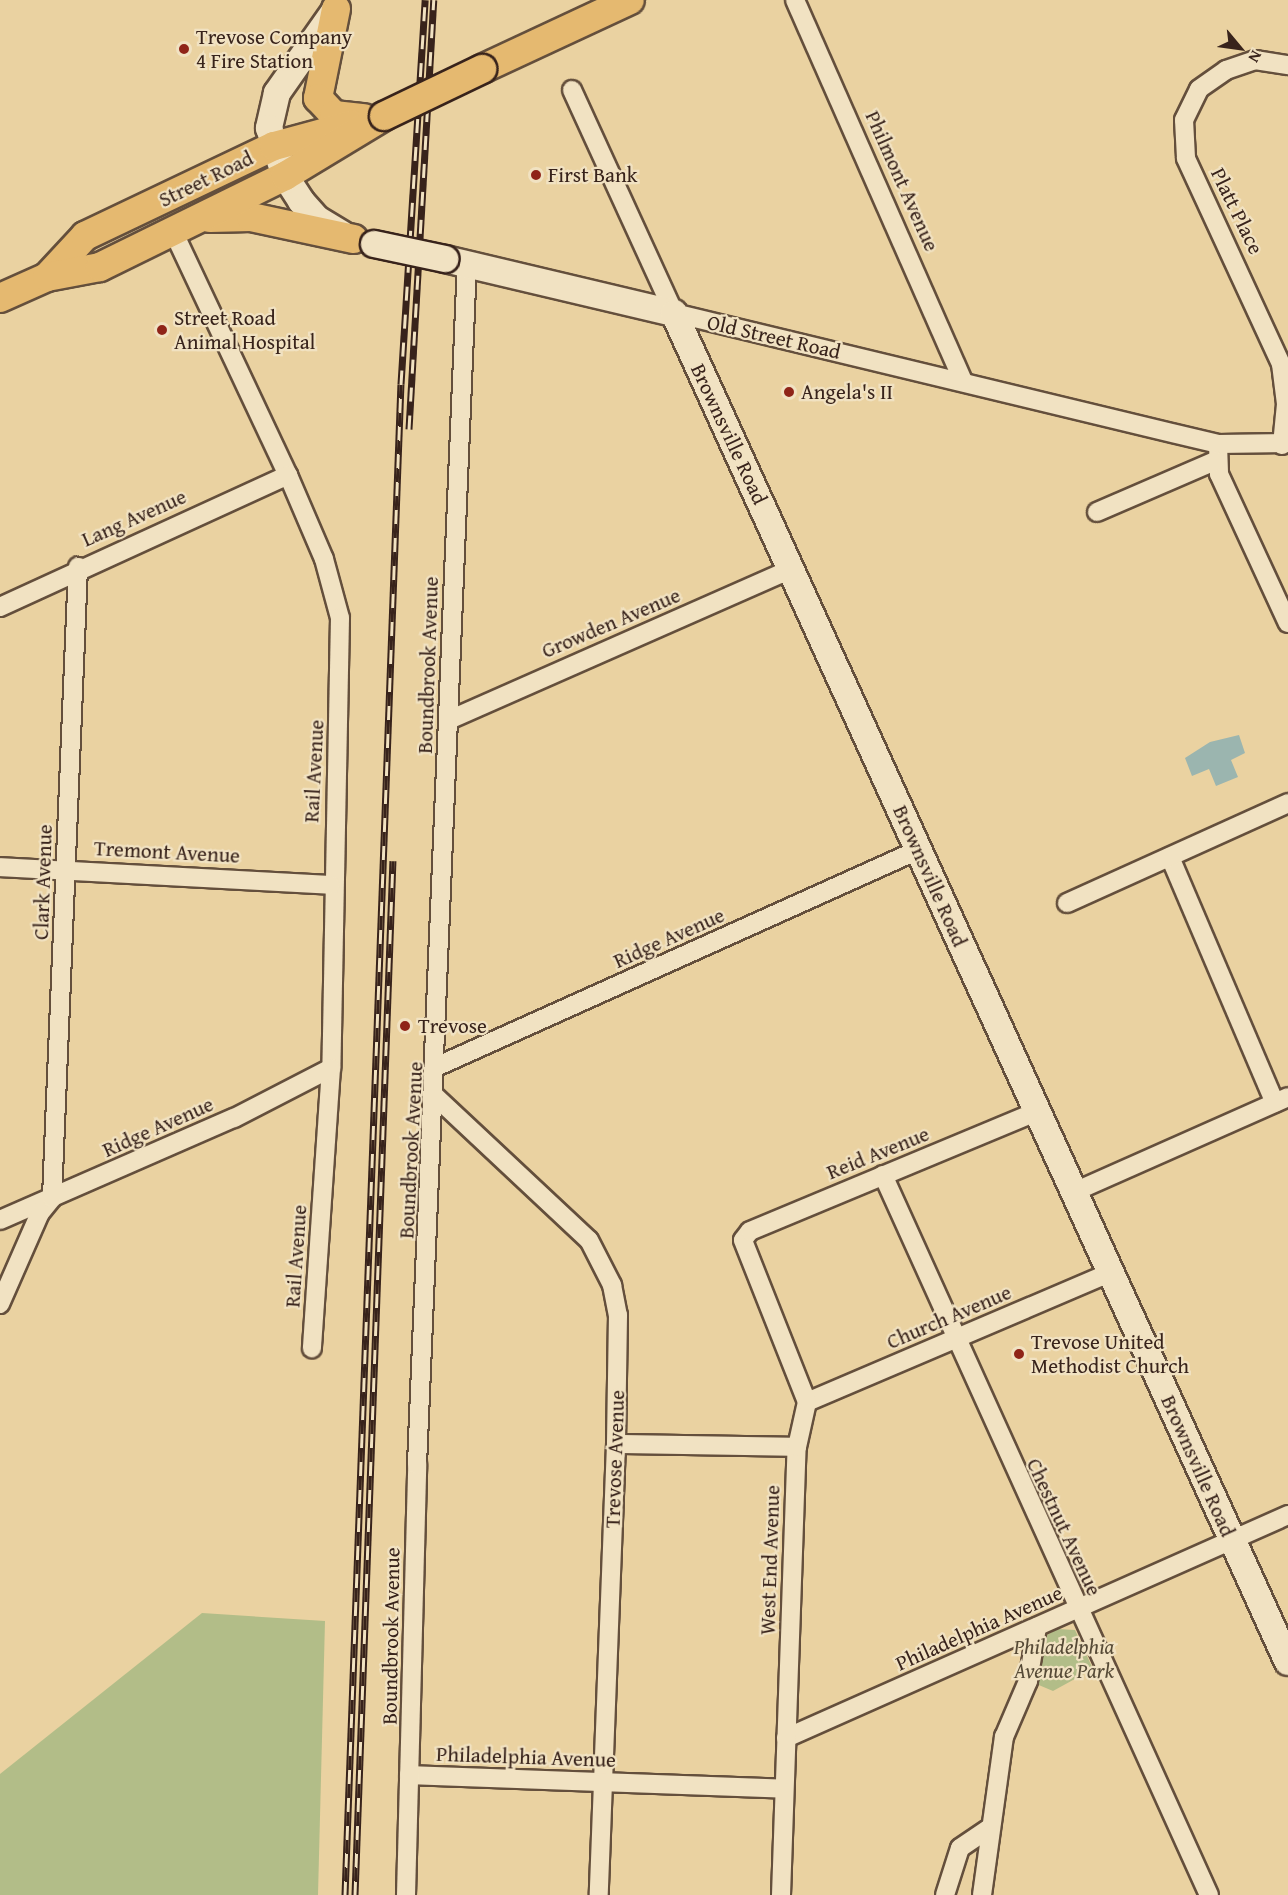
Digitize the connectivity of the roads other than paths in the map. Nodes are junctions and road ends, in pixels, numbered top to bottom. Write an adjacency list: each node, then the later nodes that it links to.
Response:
1 (630, 0): 6 (main road, Street Road, bridge)
2 (795, 0): 15 (street, Philmont Avenue)
3 (338, 4): 6 (main road); 7 (street)
4 (1288, 65): 16 (street, Platt Place)
5 (572, 90): 14 (street, Brownsville Road)
6 (384, 116): 7 (main road, Street Road); 8 (main road, Street Road)
7 (274, 146): 8 (street); 12 (main road, Street Road)
8 (285, 176): 9 (main road, Street Road); 10 (street, Old Street Road)
9 (183, 226): 10 (main road); 12 (main road, Street Road); 18 (street, Rail Avenue)
10 (364, 242): 11 (street, Old Street Road, bridge)
11 (456, 261): 14 (street, Old Street Road); 24 (street, Boundbrook Avenue)
12 (47, 277): 13 (main road, Street Road)
13 (0, 298)
14 (674, 313): 15 (street, Old Street Road); 21 (street, Brownsville Road)
15 (963, 381): 17 (street, Old Street Road)
16 (1285, 444): 17 (street, Old Street Road)
17 (1217, 453): 19 (street); 23 (street)
18 (288, 475): 20 (street, Lang Avenue); 30 (street, Rail Avenue)
19 (1097, 512)
20 (78, 567): 22 (street, Lang Avenue); 29 (street, Clark Avenue)
21 (792, 569): 24 (street, Growden Avenue); 26 (street, Brownsville Road)
22 (0, 607)
23 (1288, 623)
24 (449, 720): 32 (street, Boundbrook Avenue)
25 (1288, 803): 27 (street)
26 (918, 850): 32 (street, Ridge Avenue); 36 (street, Brownsville Road)
27 (1170, 856): 31 (street); 35 (street)
28 (0, 867): 29 (street, Tremont Avenue)
29 (66, 870): 30 (street, Tremont Avenue); 39 (street, Clark Avenue)
30 (331, 885): 33 (street, Rail Avenue)
31 (1067, 903)
32 (438, 1066): 34 (street, Boundbrook Avenue)
33 (331, 1068): 39 (street, Ridge Avenue); 44 (street, Rail Avenue)
34 (436, 1097): 46 (street, Trevose Avenue); 54 (street, Boundbrook Avenue)
35 (1282, 1100): 38 (street)
36 (1035, 1113): 37 (street, Reid Avenue); 38 (street, Brownsville Road)
37 (883, 1175): 43 (street, Chestnut Avenue); 45 (street, Reid Avenue)
38 (1074, 1191): 41 (street, Brownsville Road)
39 (52, 1198): 40 (street, Ridge Avenue); 42 (street)
40 (0, 1220)
41 (1108, 1273): 43 (street, Church Avenue); 49 (street, Brownsville Road)
42 (0, 1304)
43 (957, 1339): 45 (street, Church Avenue); 50 (street, Chestnut Avenue)
44 (312, 1348)
45 (807, 1402): 47 (street, West End Avenue)
46 (616, 1444): 47 (street); 55 (street, Trevose Avenue)
47 (797, 1447): 53 (street, West End Avenue)
48 (1288, 1515): 49 (street, Philadelphia Avenue)
49 (1232, 1539): 50 (street, Philadelphia Avenue); 52 (street, Brownsville Road)
50 (1078, 1610): 51 (street, Philadelphia Avenue); 63 (street, Chestnut Avenue)
51 (1036, 1627): 53 (street, Philadelphia Avenue); 57 (street)
52 (1288, 1662)
53 (786, 1738): 56 (street, West End Avenue)
54 (410, 1775): 55 (street, Philadelphia Avenue); 58 (street, Boundbrook Avenue)
55 (602, 1783): 56 (street, Philadelphia Avenue); 59 (street, Trevose Avenue)
56 (784, 1790): 60 (street, West End Avenue)
57 (992, 1827): 61 (street); 62 (street)
58 (406, 1895)
59 (599, 1895)
60 (781, 1895)
61 (945, 1895)
62 (982, 1895)
63 (1209, 1895)

